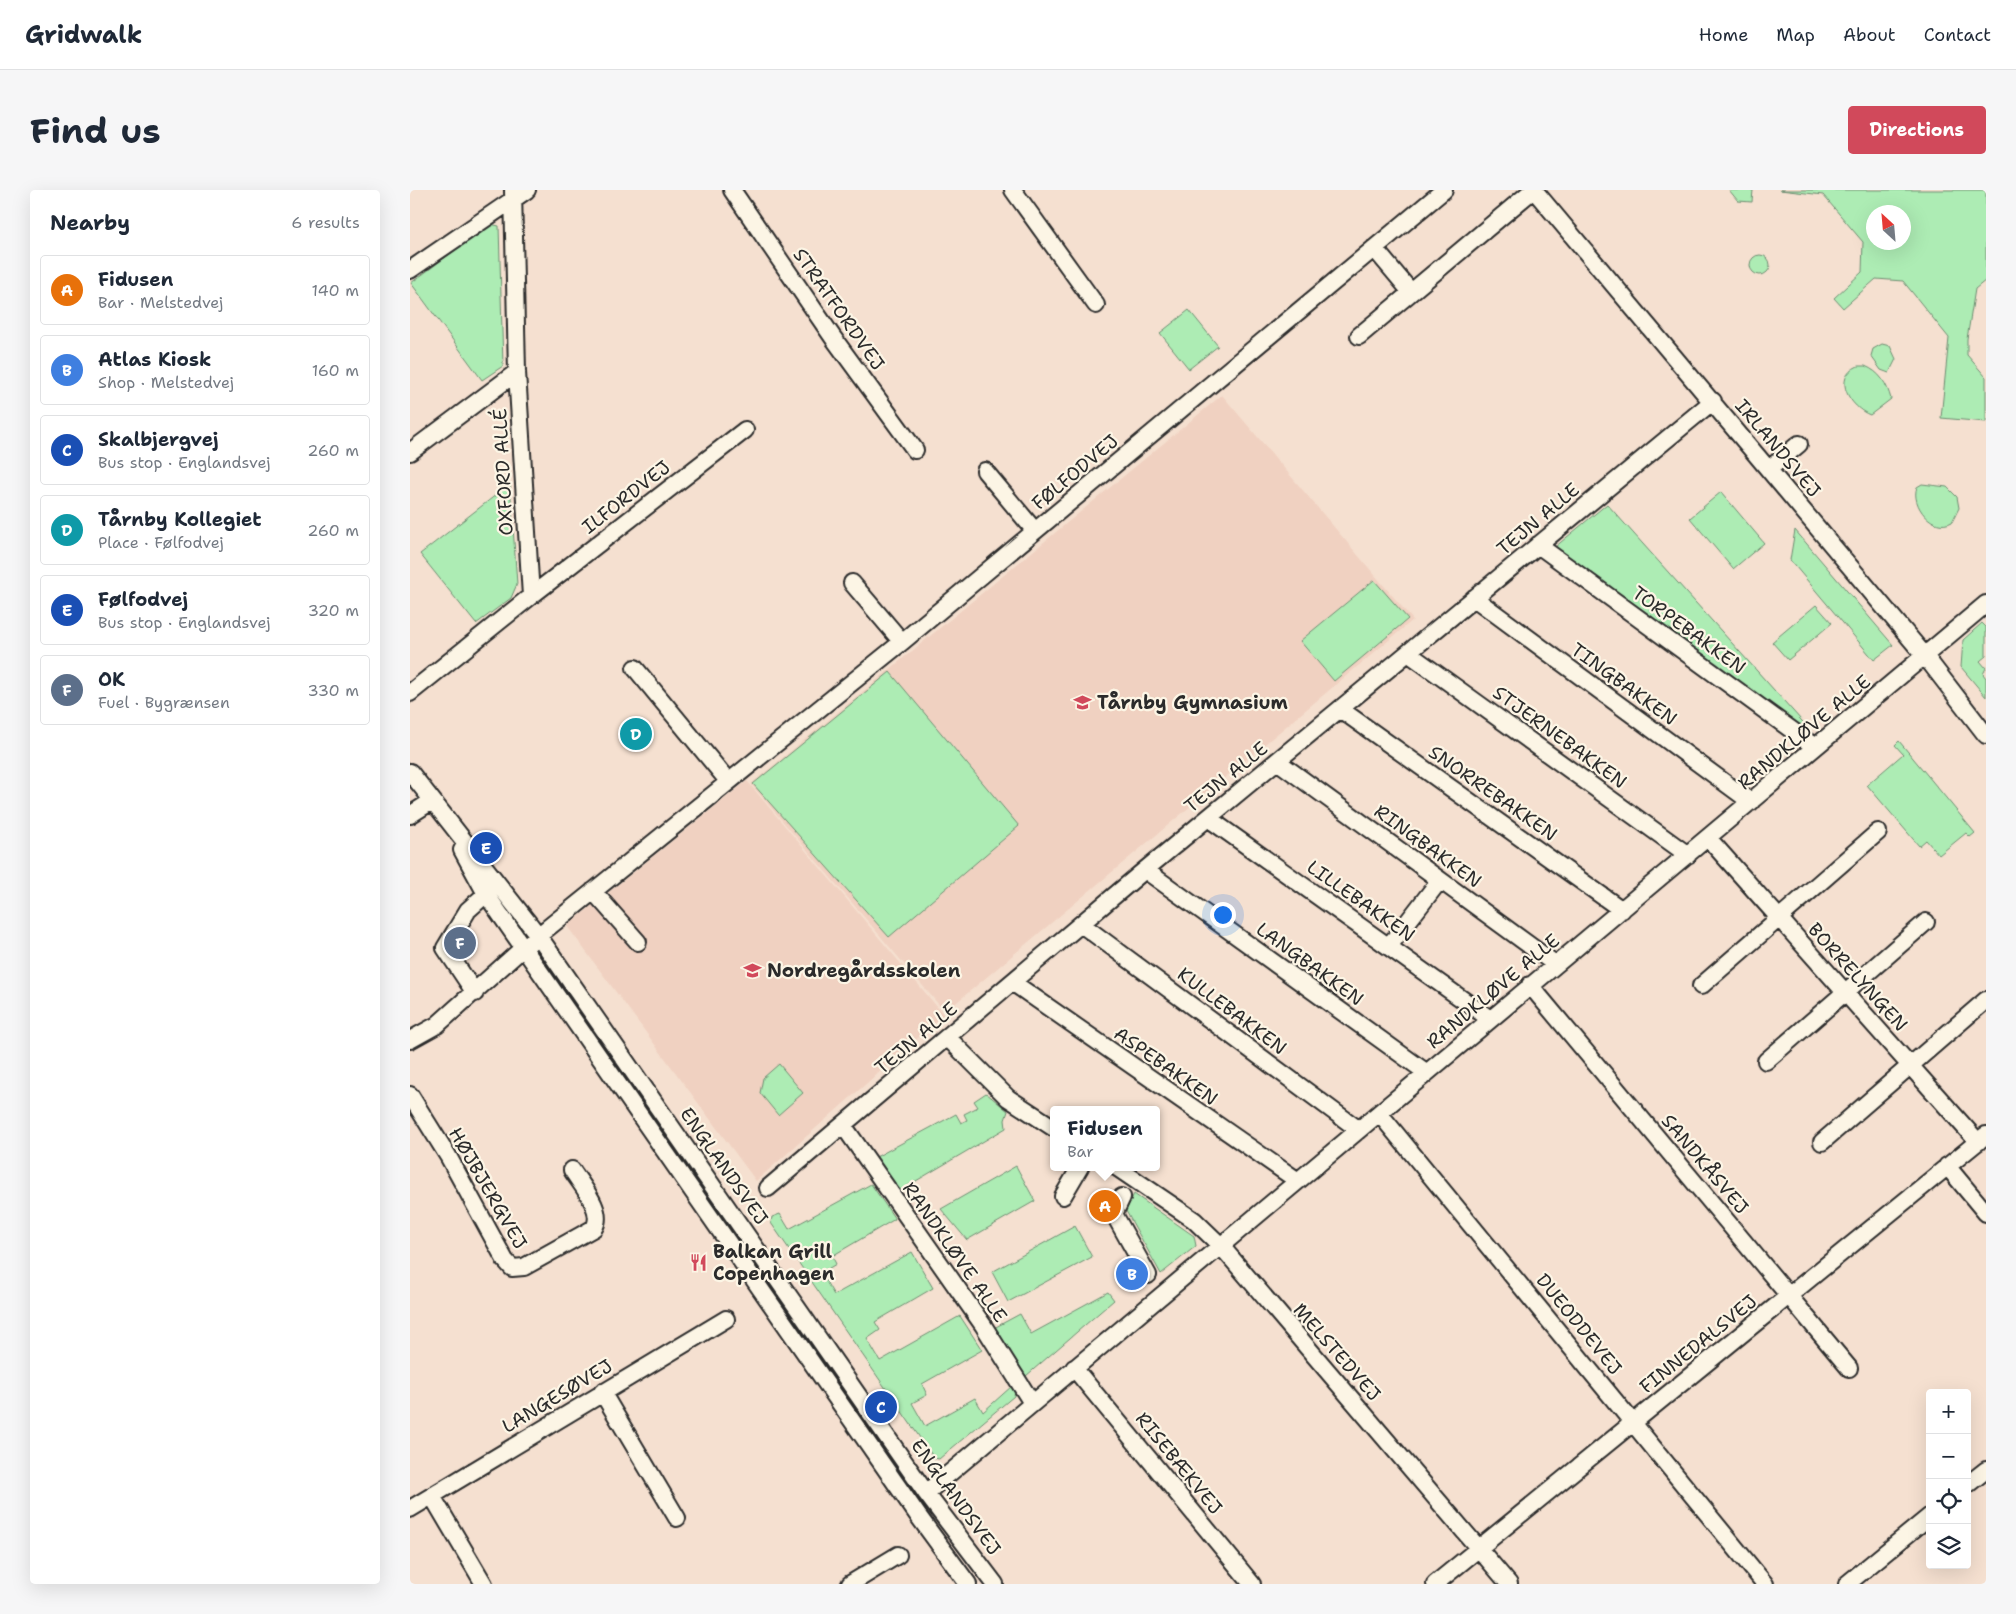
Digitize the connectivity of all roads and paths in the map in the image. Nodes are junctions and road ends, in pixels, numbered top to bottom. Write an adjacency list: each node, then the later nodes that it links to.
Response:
1 (528, 190): 6 (street)
2 (732, 190): 16 (street, STRATFORDVEJ)
3 (1014, 190): 10 (street)
4 (1444, 190): 7 (street, FØLFODVEJ)
5 (1534, 190): 9 (street); 13 (street, IRLANDSVEJ)
6 (512, 195): 8 (street); 12 (street, OXFORD ALLÉ)
7 (1374, 248): 9 (street); 20 (street, FØLFODVEJ)
8 (410, 270)
9 (1411, 292): 11 (street)
10 (1096, 305)
11 (1359, 336)
12 (517, 372): 17 (street); 23 (street, OXFORD ALLÉ)
13 (1712, 401): 18 (street, IRLANDSVEJ); 21 (street, TEJN ALLE)
14 (745, 430): 23 (street, ILFORDVEJ)
15 (1799, 444): 18 (street)
16 (915, 450)
17 (410, 452)
18 (1769, 469): 28 (street, IRLANDSVEJ)
19 (986, 471): 20 (street)
20 (1035, 531): 26 (street, FØLFODVEJ)
21 (1538, 545): 24 (street, TEJN ALLE); 33 (street, TORPEBAKKEN)
22 (852, 583): 26 (street)
23 (531, 596): 30 (street)
24 (1474, 598): 27 (street, TEJN ALLE); 38 (street, TINGBAKKEN)
25 (1984, 612): 28 (street, RANDKLØVE ALLE)
26 (902, 642): 36 (street, FØLFODVEJ)
27 (1408, 653): 31 (street, TEJN ALLE); 44 (street, STJERNEBAKKEN)
28 (1925, 656): 32 (street, IRLANDSVEJ); 33 (street, RANDKLØVE ALLE)
29 (635, 668): 36 (street)
30 (410, 693)
31 (1340, 709): 34 (street, TEJN ALLE); 49 (street, SNORREBAKKEN)
32 (1986, 735)
33 (1816, 748): 38 (street, RANDKLØVE ALLE)
34 (1277, 761): 40 (street, TEJN ALLE); 46 (street, RINGBAKKEN)
35 (410, 772): 37 (street, ENGLANDSVEJ)
36 (728, 781): 47 (street, FØLFODVEJ)
37 (432, 801): 39 (street); 41 (street, ENGLANDSVEJ)
38 (1751, 802): 43 (street, RANDKLØVE ALLE)
39 (410, 815)
40 (1208, 818): 45 (street, TEJN ALLE); 55 (street, LILLEBAKKEN)
41 (449, 823): 48 (street, ENGLANDSVEJ); 53 (street, ENGLANDSVEJ)
42 (1878, 832): 50 (street)
43 (1708, 838): 44 (street, RANDKLØVE ALLE); 50 (street, BORRELYNGEN)
44 (1688, 855): 49 (street, RANDKLØVE ALLE)
45 (1145, 870): 52 (street, TEJN ALLE); 69 (street, LANGBAKKEN)
46 (1440, 880): 55 (street); 57 (street, RINGBAKKEN)
47 (593, 891): 53 (street, FØLFODVEJ); 54 (street)
48 (486, 894): 56 (street, ENGLANDSVEJ); 62 (street)
49 (1622, 910): 57 (street, RANDKLØVE ALLE)
50 (1779, 918): 60 (street); 61 (street, BORRELYNGEN)
51 (1926, 922): 61 (street)
52 (1081, 924): 58 (street, TEJN ALLE); 74 (street, KULLEBAKKEN)
53 (538, 935): 56 (street, FØLFODVEJ); 97 (street, ENGLANDSVEJ)
54 (638, 942)
55 (1389, 946): 64 (street, LILLEBAKKEN)
56 (523, 948): 62 (street, FØLFODVEJ); 106 (street, ENGLANDSVEJ)
57 (1555, 964): 59 (street, RANDKLØVE ALLE)
58 (1012, 982): 65 (street, TEJN ALLE); 81 (street, ASPEBAKKEN)
59 (1530, 986): 64 (street, RANDKLØVE ALLE); 88 (street, SANDKÅSVEJ)
60 (1701, 986)
61 (1845, 992): 67 (street); 68 (street, BORRELYNGEN)
62 (475, 993): 66 (street, FØLFODVEJ)
63 (1986, 1000): 68 (street)
64 (1490, 1019): 69 (street, RANDKLØVE ALLE)
65 (948, 1038): 72 (street, TEJN ALLE); 73 (street)
66 (410, 1040)
67 (1766, 1061)
68 (1910, 1066): 75 (street, BORRELYNGEN); 76 (street)
69 (1427, 1073): 71 (street, RANDKLØVE ALLE)
70 (410, 1095): 78 (street, HØJBJERGVEJ)
71 (1379, 1113): 74 (street, RANDKLØVE ALLE); 94 (street, DUEODDEVEJ)
72 (844, 1125): 82 (street, TEJN ALLE); 93 (street, RANDKLØVE ALLE)
73 (1050, 1125)
74 (1359, 1130): 81 (street, RANDKLØVE ALLE)
75 (1982, 1138): 77 (street, FINNEDALSVEJ)
76 (1822, 1142)
77 (1947, 1166): 85 (street); 88 (street, FINNEDALSVEJ)
78 (572, 1170)
79 (1078, 1171): 83 (street)
80 (1122, 1171): 86 (street, MELSTEDVEJ)
81 (1298, 1182): 86 (street, RANDKLØVE ALLE)
82 (768, 1188)
83 (1063, 1196)
84 (1122, 1197): 87 (street)
85 (1986, 1213)
86 (1221, 1246): 90 (street, RANDKLØVE ALLE); 102 (street, MELSTEDVEJ)
87 (1148, 1275)
88 (1789, 1296): 91 (street, SANDKÅSVEJ); 94 (street, FINNEDALSVEJ)
89 (726, 1319): 92 (street, LANGESØVEJ)
90 (1074, 1368): 93 (street, RANDKLØVE ALLE); 108 (street, RISEBÆKVEJ)
91 (1849, 1368)
92 (602, 1392): 98 (street, LANGESØVEJ); 100 (street)
93 (1032, 1402): 97 (street, RANDKLØVE ALLE)
94 (1634, 1423): 102 (street, FINNEDALSVEJ); 111 (street, DUEODDEVEJ)
95 (1986, 1470): 96 (street)
96 (1971, 1482)
97 (926, 1493): 107 (street, ENGLANDSVEJ)
98 (432, 1496): 99 (street, LANGESØVEJ); 104 (street)
99 (410, 1509)
100 (677, 1518)
101 (1926, 1519): 112 (street)
102 (1479, 1548): 109 (street, FINNEDALSVEJ); 110 (street, MELSTEDVEJ)
103 (898, 1555): 105 (street)
104 (484, 1584)
105 (850, 1584)
106 (968, 1584)
107 (995, 1584)
108 (1252, 1584)
109 (1435, 1584)
110 (1509, 1584)
111 (1765, 1584)
112 (1847, 1584)

